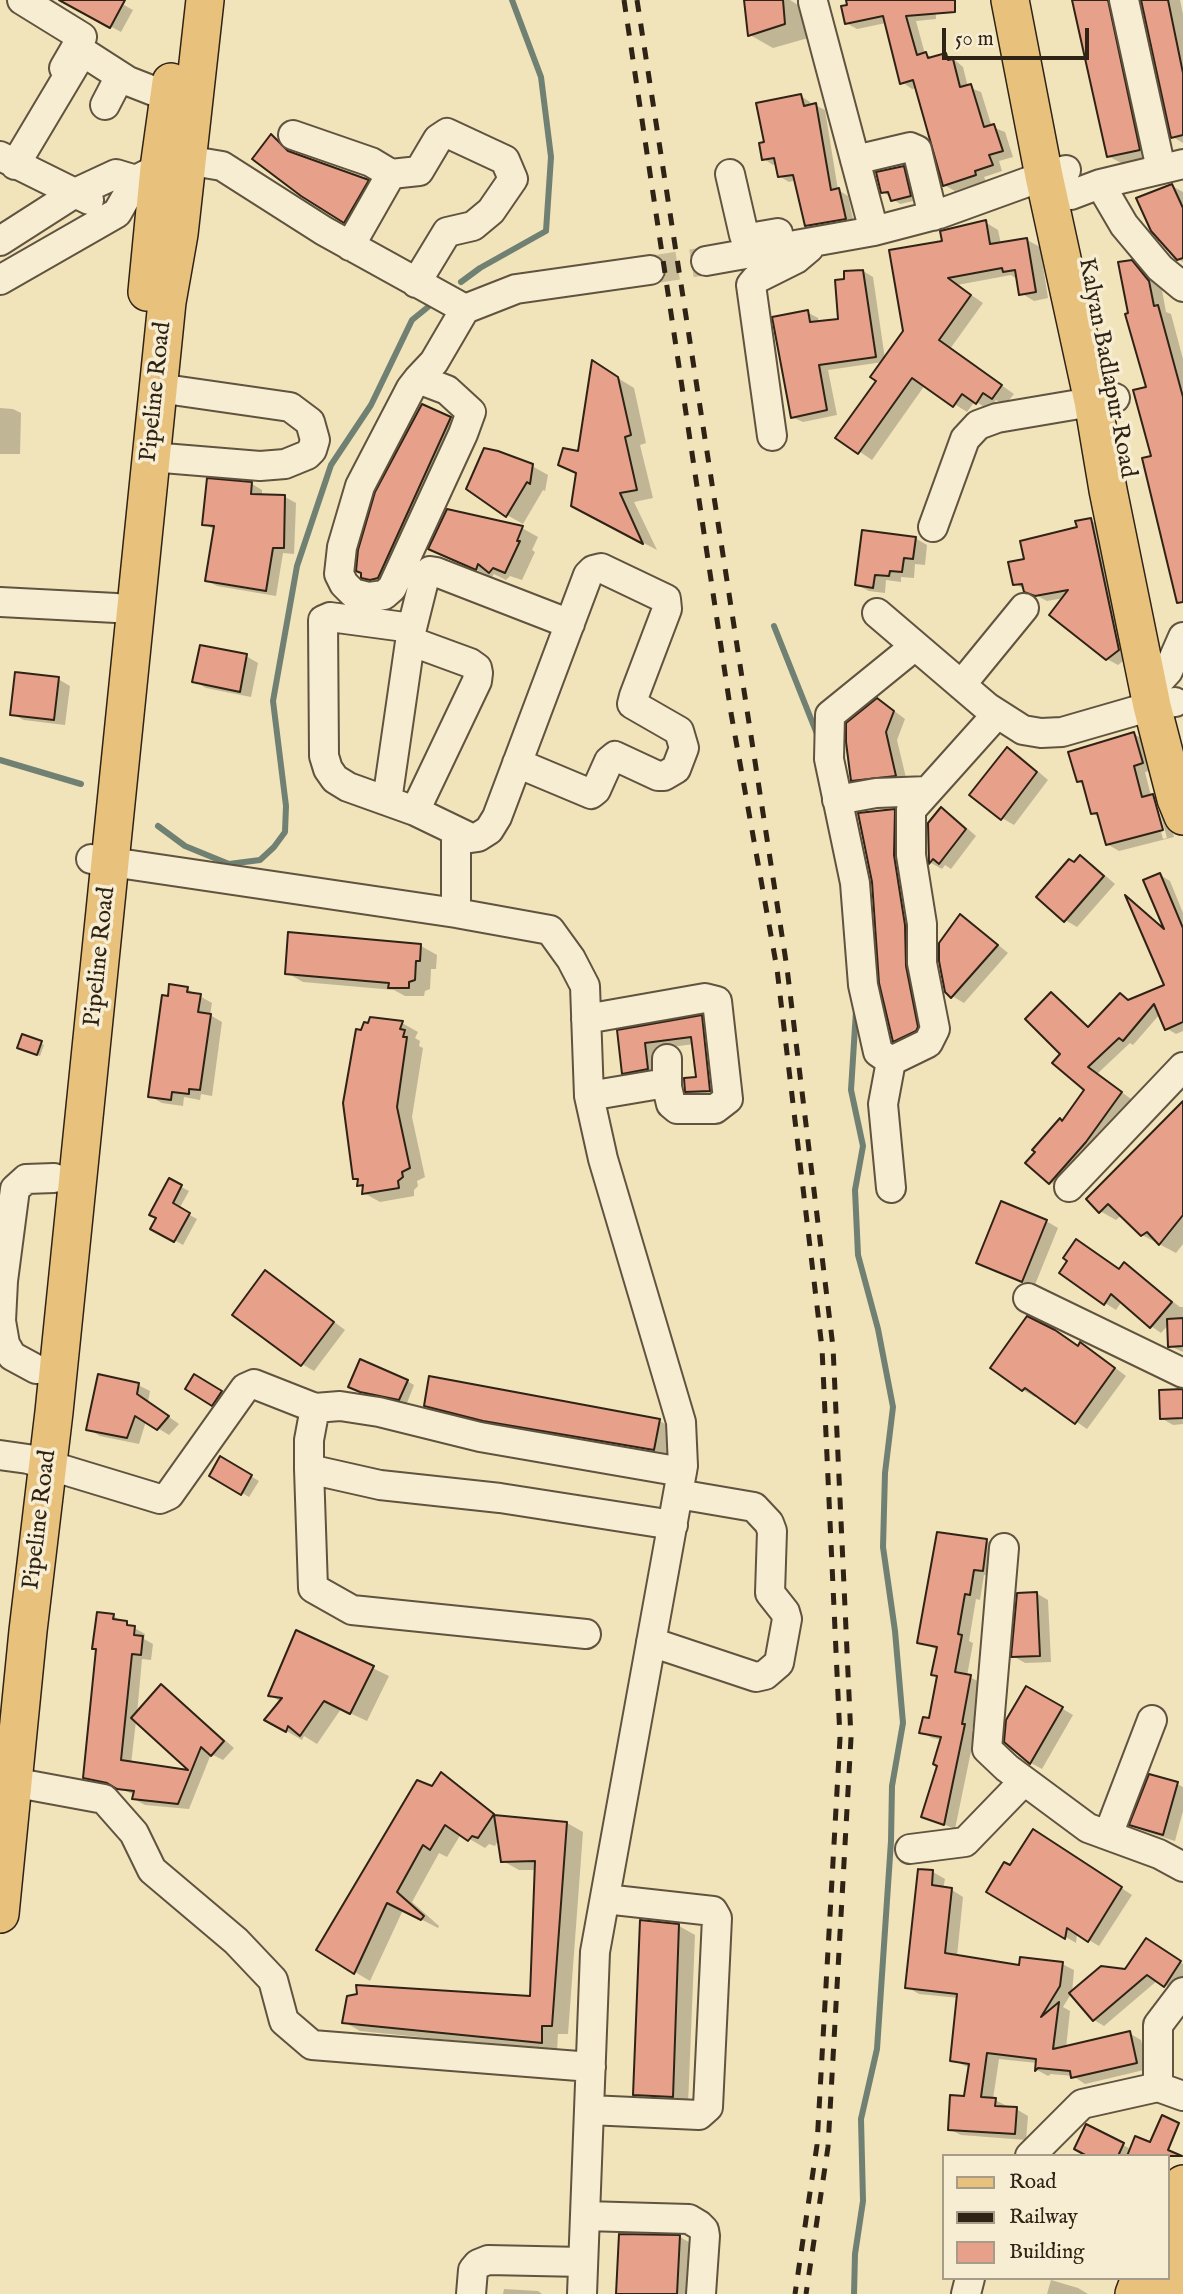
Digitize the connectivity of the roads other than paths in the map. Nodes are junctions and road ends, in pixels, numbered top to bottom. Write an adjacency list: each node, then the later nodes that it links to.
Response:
1 (22, 0): 13 (street)
2 (181, 0): 9 (main road, Pipeline Road)
3 (205, 0): 15 (main road, Pipeline Road)
4 (1010, 0): 18 (main road)
5 (1032, 0): 18 (main road, Kalyan Badlapur Road)
6 (1124, 0): 14 (street)
7 (813, 2): 12 (street)
8 (120, 75): 9 (street); 10 (street); 13 (street)
9 (169, 97): 15 (main road, Pipeline Road)
10 (104, 105)
11 (293, 135): 16 (street)
12 (855, 160): 21 (street); 22 (street)
13 (9, 161): 19 (street)
14 (1172, 167): 18 (street)
15 (160, 169): 19 (street); 20 (street); 25 (street); 33 (main road, Pipeline Road); 39 (main road, Pipeline Road)
16 (391, 174): 25 (street); 29 (street)
17 (730, 174): 24 (street)
18 (1070, 181): 21 (street); 30 (street); 34 (main road, Kalyan Badlapur Road)
19 (75, 193): 20 (street); 23 (street)
20 (117, 213): 28 (street)
21 (933, 216): 22 (street)
22 (874, 231): 24 (street)
23 (0, 241)
24 (806, 243): 26 (street); 35 (street)
25 (350, 246): 29 (street)
26 (706, 261)
27 (650, 270): 31 (street)
28 (0, 280)
29 (416, 283): 31 (street)
30 (1183, 287)
31 (465, 309): 32 (street)
32 (418, 379): 32 (street)
33 (158, 388): 36 (main road, Pipeline Road); 36 (street)
34 (1104, 400): 37 (street); 47 (main road, Kalyan Badlapur Road)
35 (772, 436)
36 (151, 457): 56 (main road, Pipeline Road)
37 (933, 527)
38 (0, 602): 39 (street)
39 (116, 608): 56 (main road, Pipeline Road)
40 (877, 613): 45 (street)
41 (1022, 618): 46 (street)
42 (570, 624): 43 (street); 49 (street); 49 (street)
43 (411, 635): 52 (street); 52 (street); 53 (street)
44 (1183, 636): 47 (street)
45 (915, 646): 46 (street); 51 (street)
46 (961, 685): 48 (street)
47 (1166, 701): 48 (street); 54 (main road, Kalyan Badlapur Road)
48 (998, 714): 50 (street)
49 (517, 764): 55 (street)
50 (928, 791): 51 (street); 60 (street)
51 (837, 800): 60 (street)
52 (387, 801): 53 (street)
53 (415, 811): 55 (street)
54 (1183, 816)
55 (456, 831): 57 (street)
56 (101, 861): 57 (street); 64 (main road, Pipeline Road)
57 (457, 913): 58 (street)
58 (586, 1019): 62 (street); 63 (street)
59 (667, 1059): 62 (street)
60 (891, 1061): 66 (street)
61 (1183, 1066): 65 (street)
62 (667, 1087): 63 (street)
63 (589, 1096): 72 (street)
64 (63, 1172): 70 (main road, Pipeline Road); 70 (main road, Pipeline Road)
65 (1069, 1187)
66 (891, 1188)
67 (1028, 1298): 68 (street)
68 (1183, 1373)
69 (315, 1408): 70 (street); 71 (street); 72 (street)
70 (25, 1460): 78 (main road, Pipeline Road)
71 (309, 1474): 73 (street); 75 (street)
72 (680, 1483): 73 (street); 76 (street)
73 (673, 1525): 76 (street)
74 (1004, 1548): 79 (street)
75 (586, 1634)
76 (651, 1642): 83 (street)
77 (1152, 1720): 80 (street)
78 (6, 1772): 84 (main road, Pipeline Road); 86 (street)
79 (1024, 1781): 80 (street); 81 (street)
80 (1108, 1835): 82 (street)
81 (910, 1849)
82 (1183, 1867)
83 (605, 1899): 86 (street); 88 (street)
84 (0, 1903)
85 (1183, 1992): 87 (street)
86 (590, 2067): 88 (street)
87 (1170, 2091): 89 (street)
88 (589, 2110): 92 (street)
89 (1032, 2154)
90 (1183, 2184): 91 (main road)
91 (1169, 2211)
92 (585, 2216): 94 (street); 98 (street)
93 (1183, 2240): 95 (main road)
94 (583, 2262): 96 (street); 97 (street)
95 (1169, 2280)
96 (471, 2294)
97 (582, 2294)
98 (701, 2294)

